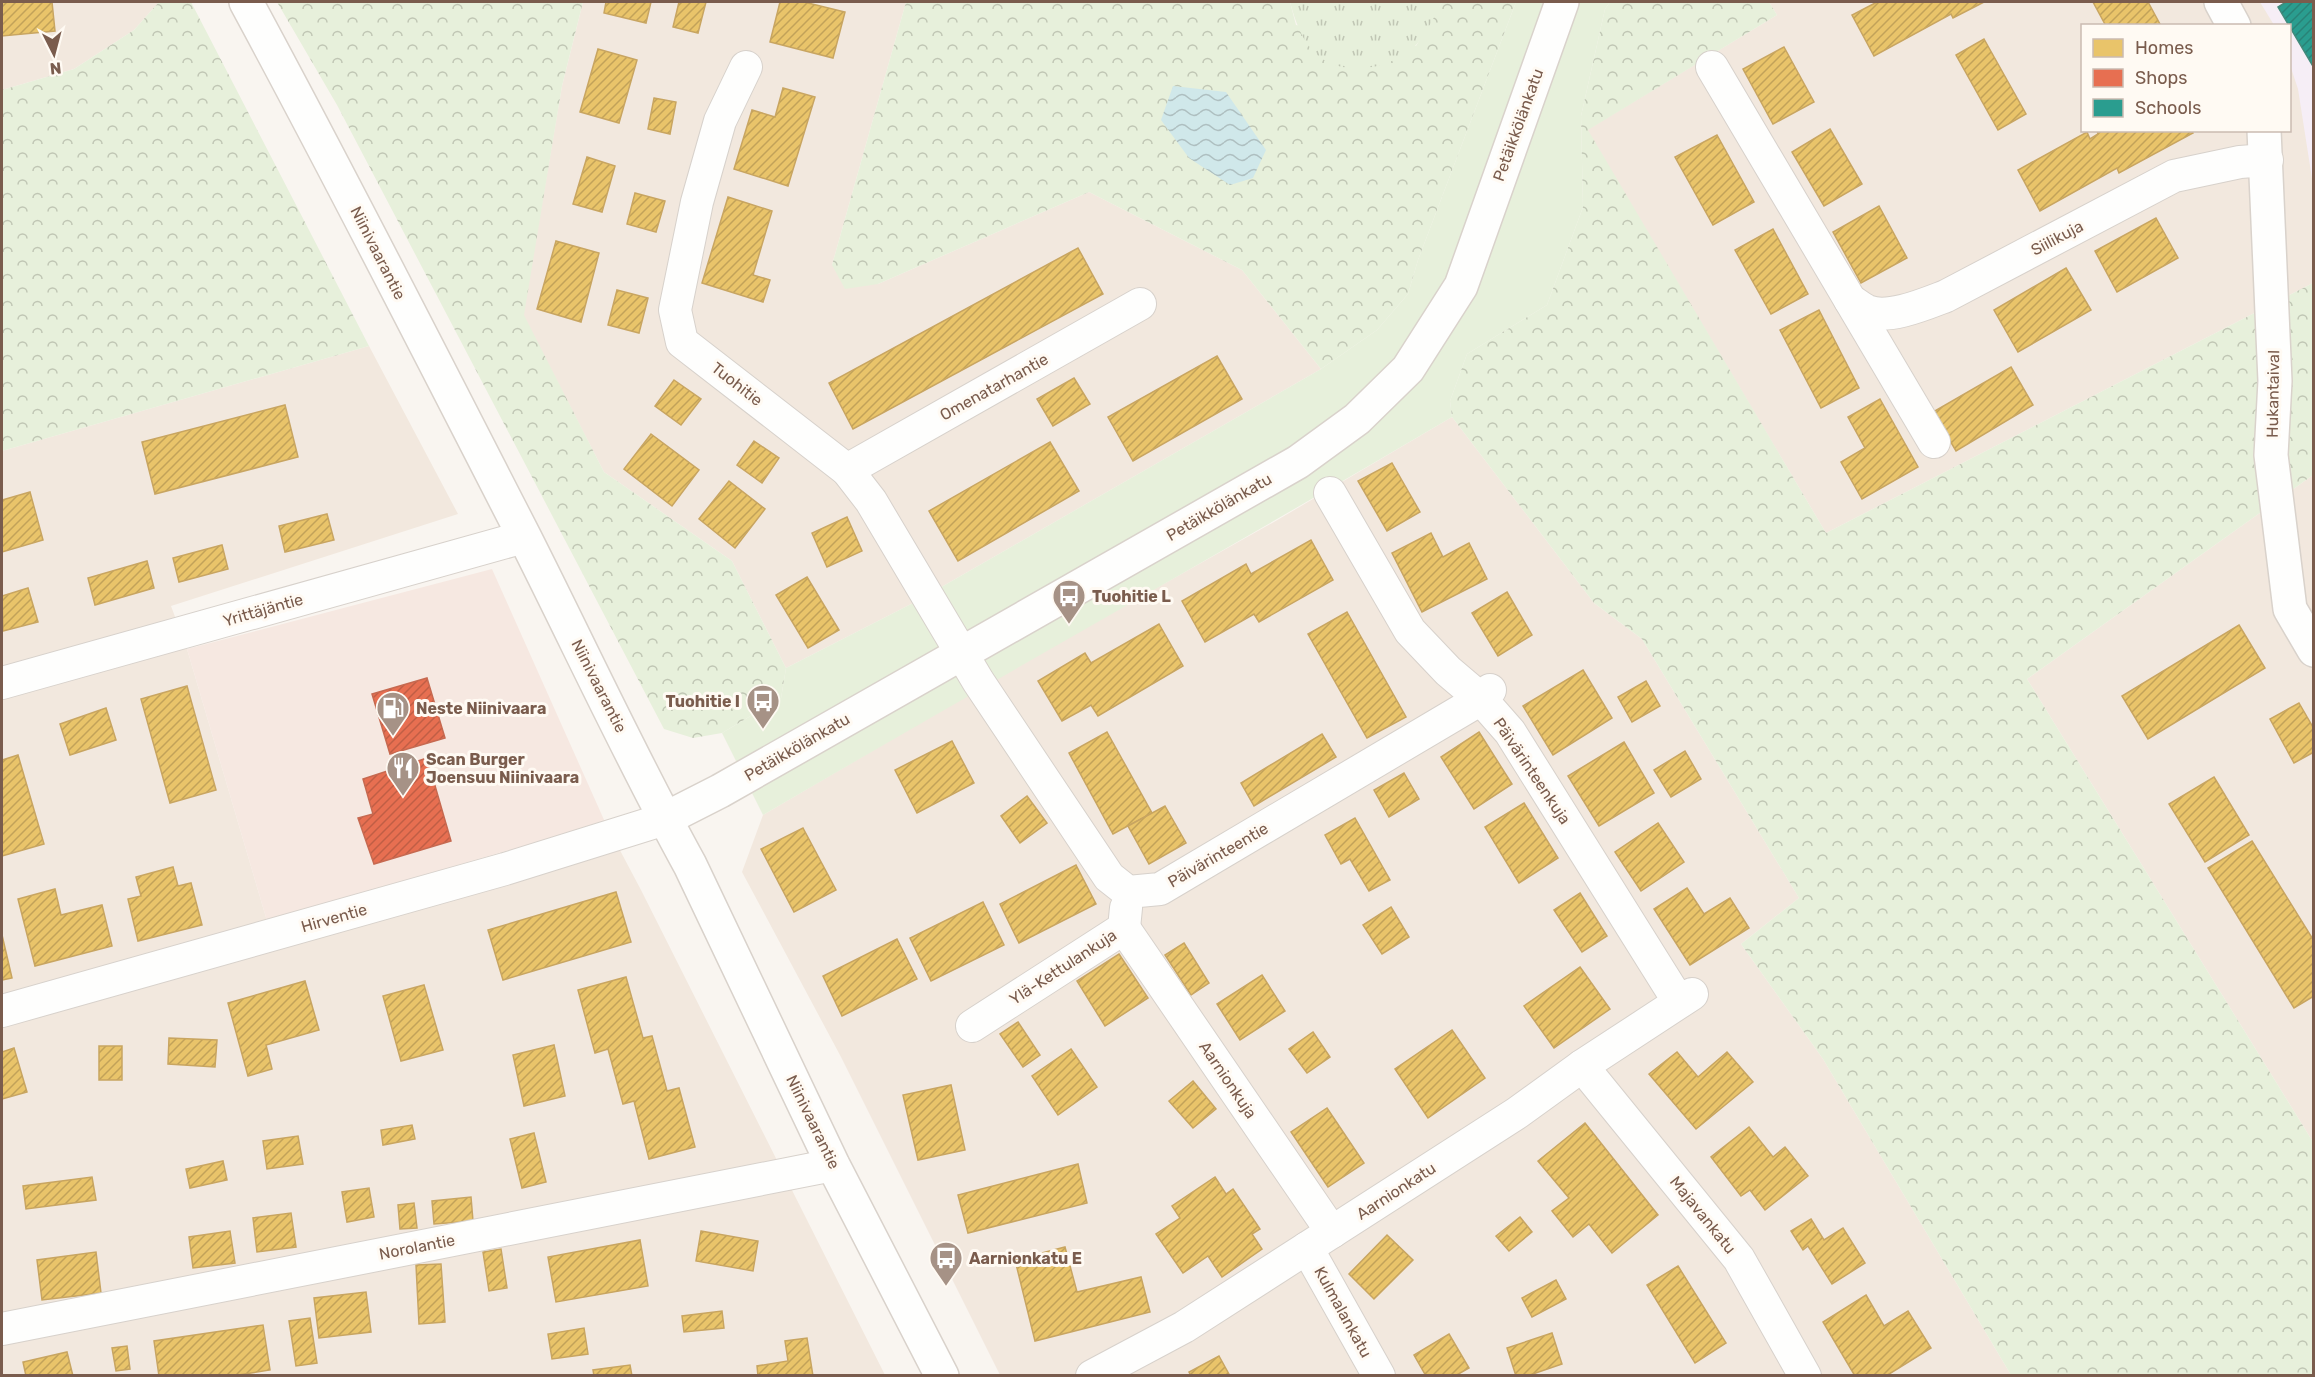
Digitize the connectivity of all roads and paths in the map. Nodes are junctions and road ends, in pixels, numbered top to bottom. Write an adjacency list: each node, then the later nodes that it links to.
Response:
1 (246, 2): 13 (street, Niinivaarantie)
2 (1562, 2): 15 (street, Petäikkölänkatu)
3 (2221, 2): 4 (street)
4 (2233, 24)
5 (746, 67): 11 (street, Tuohitie)
6 (1712, 67): 8 (street)
7 (2265, 145): 8 (street, Siilikuja); 14 (street, Hukantaival)
8 (1850, 300): 10 (street)
9 (1140, 304): 11 (street, Omenatarhantie)
10 (1934, 442)
11 (847, 470): 15 (street, Tuohitie)
12 (1330, 493): 17 (street, Päivärinteenkuja)
13 (524, 537): 16 (street, Yrittäjäntie); 18 (street, Niinivaarantie)
14 (2313, 650)
15 (962, 654): 18 (street, Petäikkölänkatu); 19 (street)
16 (2, 683)
17 (1485, 694): 19 (street, Päivärinteentie); 21 (street, Päivärinteenkuja)
18 (665, 819): 22 (street, Hirventie); 25 (street, Niinivaarantie)
19 (1128, 892): 20 (street, Ylä-Kettulankuja)
20 (1124, 928): 23 (street, Ylä-Kettulankuja); 26 (street, Aarnionkuja)
21 (1685, 998): 24 (street, Aarnionkatu)
22 (2, 1011)
23 (972, 1026)
24 (1582, 1066): 26 (street, Aarnionkatu); 31 (street, Majavankatu)
25 (833, 1165): 27 (street, Norolantie); 28 (street, Niinivaarantie)
26 (1319, 1240): 29 (street, Aarnionkatu); 30 (street, Kulmalankatu)
27 (2, 1329)
28 (942, 1376)
29 (1092, 1376)
30 (1379, 1376)
31 (1805, 1376)

